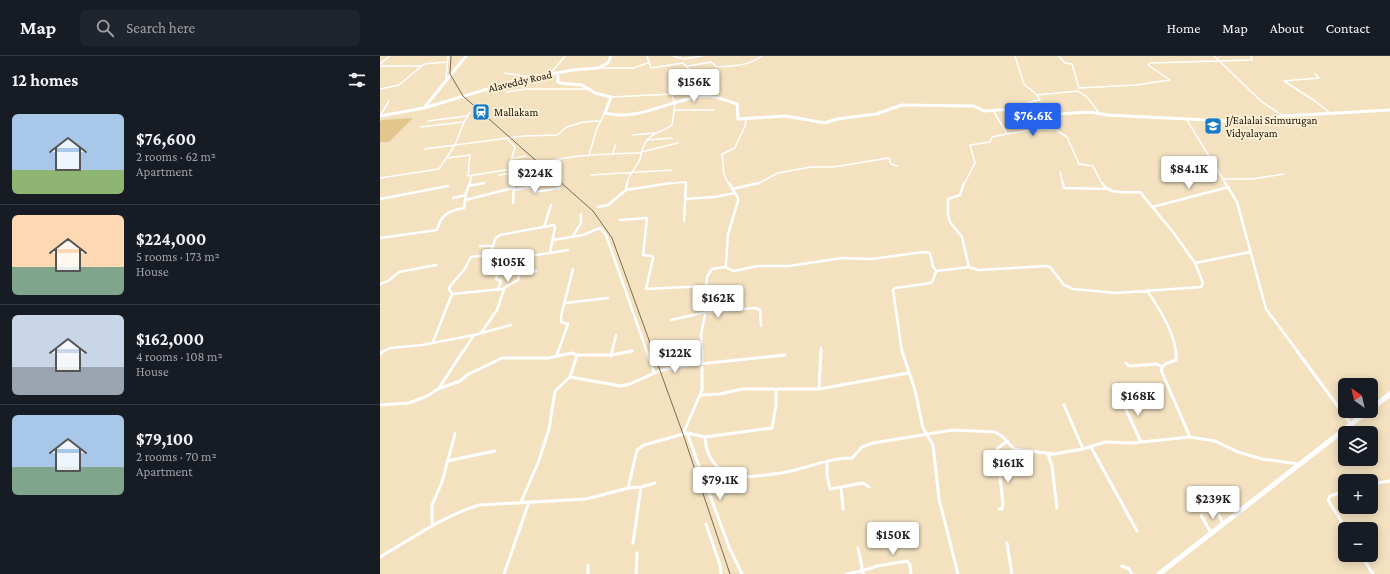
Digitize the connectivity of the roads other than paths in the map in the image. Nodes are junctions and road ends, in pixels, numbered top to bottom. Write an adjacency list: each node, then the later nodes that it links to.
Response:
1 (390, 56): 17 (street)
2 (448, 56): 15 (street)
3 (466, 56): 26 (street)
4 (565, 56): 23 (street)
5 (611, 56): 20 (street)
6 (647, 56): 16 (street)
7 (673, 56): 8 (street)
8 (702, 56)
9 (762, 56): 19 (street)
10 (1015, 56): 33 (street)
11 (1059, 56): 27 (street)
12 (1214, 56): 14 (street)
13 (1251, 56): 14 (street)
14 (1220, 60): 27 (street); 50 (street)
15 (447, 62): 18 (street); 26 (street)
16 (648, 63): 19 (street); 20 (street)
17 (380, 65): 18 (street)
18 (422, 66): 28 (street)
19 (688, 66): 32 (street)
20 (598, 68): 22 (street, Alaveddy Road)
21 (505, 73): 25 (street)
22 (558, 73): 23 (street, Alaveddy Road); 29 (street)
23 (550, 74): 25 (street, Alaveddy Road)
24 (1315, 74): 46 (street)
25 (533, 77): 37 (street, Alaveddy Road)
26 (446, 79): 37 (street)
27 (1079, 88): 30 (street)
28 (380, 89)
29 (586, 89): 31 (street); 34 (street)
30 (1078, 91): 33 (street); 45 (street)
31 (506, 92)
32 (673, 94): 34 (street); 36 (street)
33 (1037, 95): 38 (street)
34 (611, 97): 44 (street)
35 (389, 101): 48 (street)
36 (675, 104): 39 (street); 44 (street); 51 (street)
37 (424, 108): 48 (street, Alaveddy Road)
38 (1027, 108): 41 (street); 47 (street)
39 (674, 110): 40 (street); 58 (street)
40 (714, 110)
41 (993, 110): 51 (street); 59 (street)
42 (1390, 110): 46 (street)
43 (470, 112): 49 (street)
44 (605, 113): 54 (street)
45 (1099, 113): 47 (street); 52 (street)
46 (1330, 113): 50 (street)
47 (1050, 114): 57 (street)
48 (380, 116)
49 (467, 116): 53 (street); 55 (street)
50 (1283, 116): 52 (street)
51 (746, 120): 96 (street)
52 (1187, 120): 87 (street)
53 (428, 121)
54 (599, 121): 62 (street); 69 (street)
55 (464, 122): 56 (street); 66 (street)
56 (420, 127)
57 (1056, 130): 59 (street); 97 (street)
58 (655, 133): 60 (street); 63 (street)
59 (1007, 134): 126 (street)
60 (633, 135)
61 (672, 138): 63 (street)
62 (508, 139): 66 (street); 73 (street)
63 (647, 140): 68 (street)
64 (678, 143): 68 (street)
65 (616, 144): 70 (street)
66 (456, 145): 67 (street); 72 (street)
67 (425, 148)
68 (641, 153): 70 (street); 81 (street)
69 (589, 155): 70 (street); 74 (street)
70 (612, 155)
71 (525, 156): 73 (street)
72 (446, 158): 84 (street); 86 (street)
73 (512, 159): 76 (street)
74 (542, 163)
75 (897, 166): 96 (street)
76 (509, 168): 80 (street); 84 (street)
77 (672, 170): 81 (street)
78 (530, 171): 80 (street)
79 (1060, 172): 97 (street)
80 (516, 173): 85 (street); 95 (street)
81 (631, 173): 83 (street); 98 (street)
82 (1284, 174): 87 (street)
83 (591, 175)
84 (472, 176): 91 (street)
85 (499, 176)
86 (380, 178)
87 (1224, 179): 93 (street)
88 (553, 182): 92 (street)
89 (484, 183): 91 (street)
90 (448, 186): 102 (street)
91 (468, 186): 100 (street)
92 (532, 187): 94 (street); 95 (street)
93 (1229, 187): 108 (street); 120 (street)
94 (560, 188)
95 (513, 189): 104 (street); 105 (street)
96 (732, 189): 99 (street)
97 (1109, 189): 108 (street)
98 (626, 190): 103 (street); 107 (street)
99 (735, 193): 103 (street); 125 (street)
100 (465, 195): 101 (street); 104 (street)
101 (453, 198)
102 (380, 199)
103 (685, 199): 111 (street)
104 (465, 200): 114 (street)
105 (512, 203)
106 (551, 205): 112 (street)
107 (598, 207)
108 (1152, 207): 123 (street)
109 (581, 214): 113 (street)
110 (620, 220): 133 (street)
111 (684, 220)
112 (544, 227): 115 (street); 117 (street)
113 (573, 236): 115 (street); 158 (street)
114 (380, 238)
115 (553, 240): 119 (street)
116 (480, 246): 117 (street)
117 (493, 246): 121 (street)
118 (568, 250): 119 (street)
119 (550, 252): 122 (street)
120 (1250, 252): 123 (street); 171 (street)
121 (492, 254): 122 (street); 137 (street)
122 (524, 257): 130 (street)
123 (1195, 263): 136 (street)
124 (436, 265): 132 (street)
125 (725, 266): 129 (street); 133 (street)
126 (969, 267): 129 (street); 136 (street)
127 (572, 269): 139 (street)
128 (536, 271): 130 (street)
129 (937, 271): 159 (street)
130 (520, 274): 134 (street)
131 (497, 276): 135 (street)
132 (380, 284)
133 (706, 286): 140 (street)
134 (504, 288): 135 (street); 144 (street)
135 (498, 290): 137 (street)
136 (1146, 290): 157 (street)
137 (452, 294): 147 (street)
138 (608, 298): 139 (street)
139 (565, 303): 151 (street)
140 (706, 312): 141 (street); 143 (street); 155 (street)
141 (671, 320)
142 (511, 325): 144 (street)
143 (760, 326)
144 (481, 333): 145 (street)
145 (474, 335): 147 (street); 161 (street)
146 (616, 335): 154 (street)
147 (433, 342): 150 (street)
148 (821, 348): 162 (street)
149 (632, 351): 154 (street)
150 (380, 354)
151 (557, 355): 152 (street); 161 (street)
152 (577, 355): 154 (street); 160 (street)
153 (785, 355): 155 (street)
154 (611, 356)
155 (703, 363): 158 (street); 164 (street)
156 (1126, 363): 157 (street)
157 (1162, 367): 176 (street)
158 (654, 372): 160 (street)
159 (908, 373): 162 (street); 174 (street)
160 (570, 377): 195 (street)
161 (438, 389): 168 (street)
162 (819, 389): 163 (street)
163 (776, 390): 164 (street); 175 (street)
164 (700, 394): 172 (street)
165 (1390, 394): 167 (street)
166 (1121, 399): 178 (street)
167 (1378, 403)
168 (380, 405)
169 (1064, 405): 180 (street)
170 (1360, 418): 171 (street)
171 (1351, 425): 185 (street)
172 (685, 433): 175 (street); 192 (street); 220 (street)
173 (455, 434): 183 (street)
174 (926, 435): 177 (street); 184 (street); 223 (street)
175 (705, 437): 184 (street)
176 (1190, 437): 178 (street); 185 (street)
177 (1007, 441): 182 (street); 199 (street)
178 (1141, 442): 179 (street)
179 (1091, 447): 180 (street); 205 (street)
180 (1083, 449): 182 (street)
181 (495, 451): 183 (street)
182 (1048, 454): 197 (street)
183 (447, 461): 204 (street)
184 (827, 461): 193 (street)
185 (1300, 464): 203 (street)
186 (1390, 481): 188 (street)
187 (654, 483): 190 (street)
188 (1378, 483)
189 (1206, 486): 203 (street)
190 (641, 487): 192 (street); 207 (street)
191 (869, 487): 193 (street)
192 (628, 488): 196 (street)
193 (841, 488): 198 (street)
194 (1338, 493): 201 (street)
195 (521, 502): 196 (street); 204 (street)
196 (529, 502): 216 (street)
197 (1057, 508)
198 (843, 509)
199 (999, 509)
200 (1201, 515): 206 (street)
201 (1342, 522)
202 (706, 524): 219 (street)
203 (1223, 524): 206 (street)
204 (432, 526): 211 (street)
205 (1137, 531)
206 (1211, 533): 226 (street)
207 (633, 543)
208 (1007, 543): 224 (street)
209 (858, 548): 215 (street)
210 (637, 554): 218 (street)
211 (380, 557)
212 (1366, 562): 227 (street)
213 (588, 565): 217 (street)
214 (1122, 566): 225 (street)
215 (862, 572): 221 (street); 222 (street)
216 (504, 574)
217 (588, 574)
218 (636, 574)
219 (721, 574)
220 (742, 574)
221 (847, 574)
222 (911, 574)
223 (958, 574)
224 (1012, 574)
225 (1132, 574)
226 (1159, 574)
227 (1373, 574)

